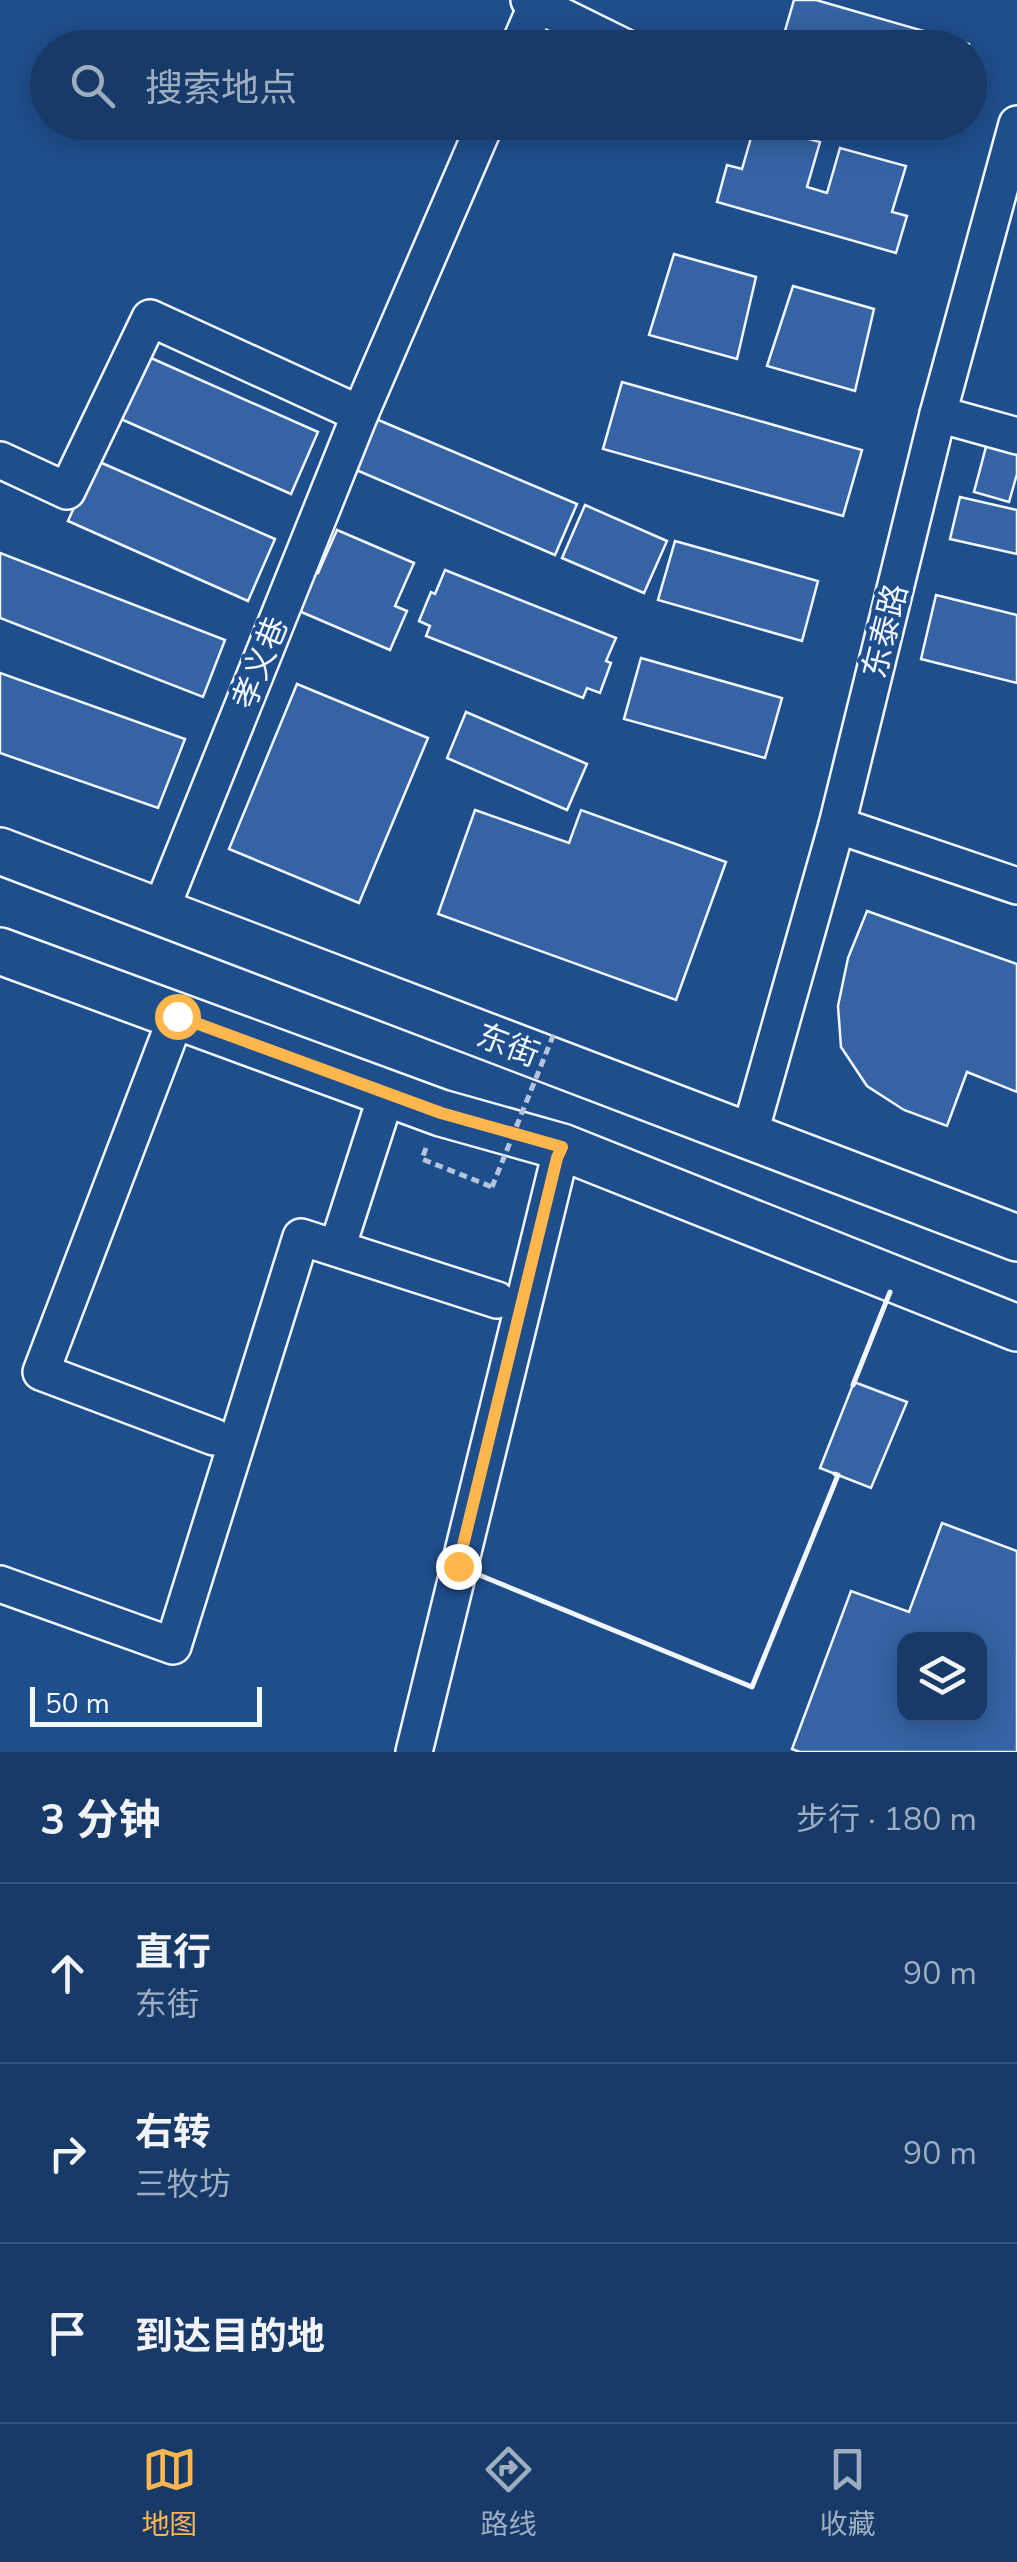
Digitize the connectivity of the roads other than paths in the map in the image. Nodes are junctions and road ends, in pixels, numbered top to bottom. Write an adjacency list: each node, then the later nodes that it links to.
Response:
1 (533, 2): 2 (street); 3 (street)
2 (524, 30)
3 (590, 30)
4 (1017, 124): 7 (street, 东泰路)
5 (478, 140): 6 (street, 孝义巷)
6 (360, 414): 9 (street); 13 (street, 孝义巷)
7 (938, 414): 8 (street); 10 (street, 东泰路)
8 (1017, 436)
9 (0, 460)
10 (837, 825): 12 (street); 17 (street, 东泰路)
11 (0, 851): 13 (main road, 东街)
12 (1017, 886)
13 (160, 912): 17 (main road, 东街)
14 (0, 951): 15 (main road)
15 (177, 1016): 16 (main road); 23 (street)
16 (386, 1092): 18 (main road); 20 (street)
17 (749, 1136): 19 (main road, 东街)
18 (562, 1147): 22 (main road); 25 (street)
19 (1017, 1238)
20 (337, 1248): 21 (street); 24 (street)
21 (497, 1300)
22 (1017, 1328)
23 (214, 1438)
24 (0, 1584)
25 (414, 1752)

